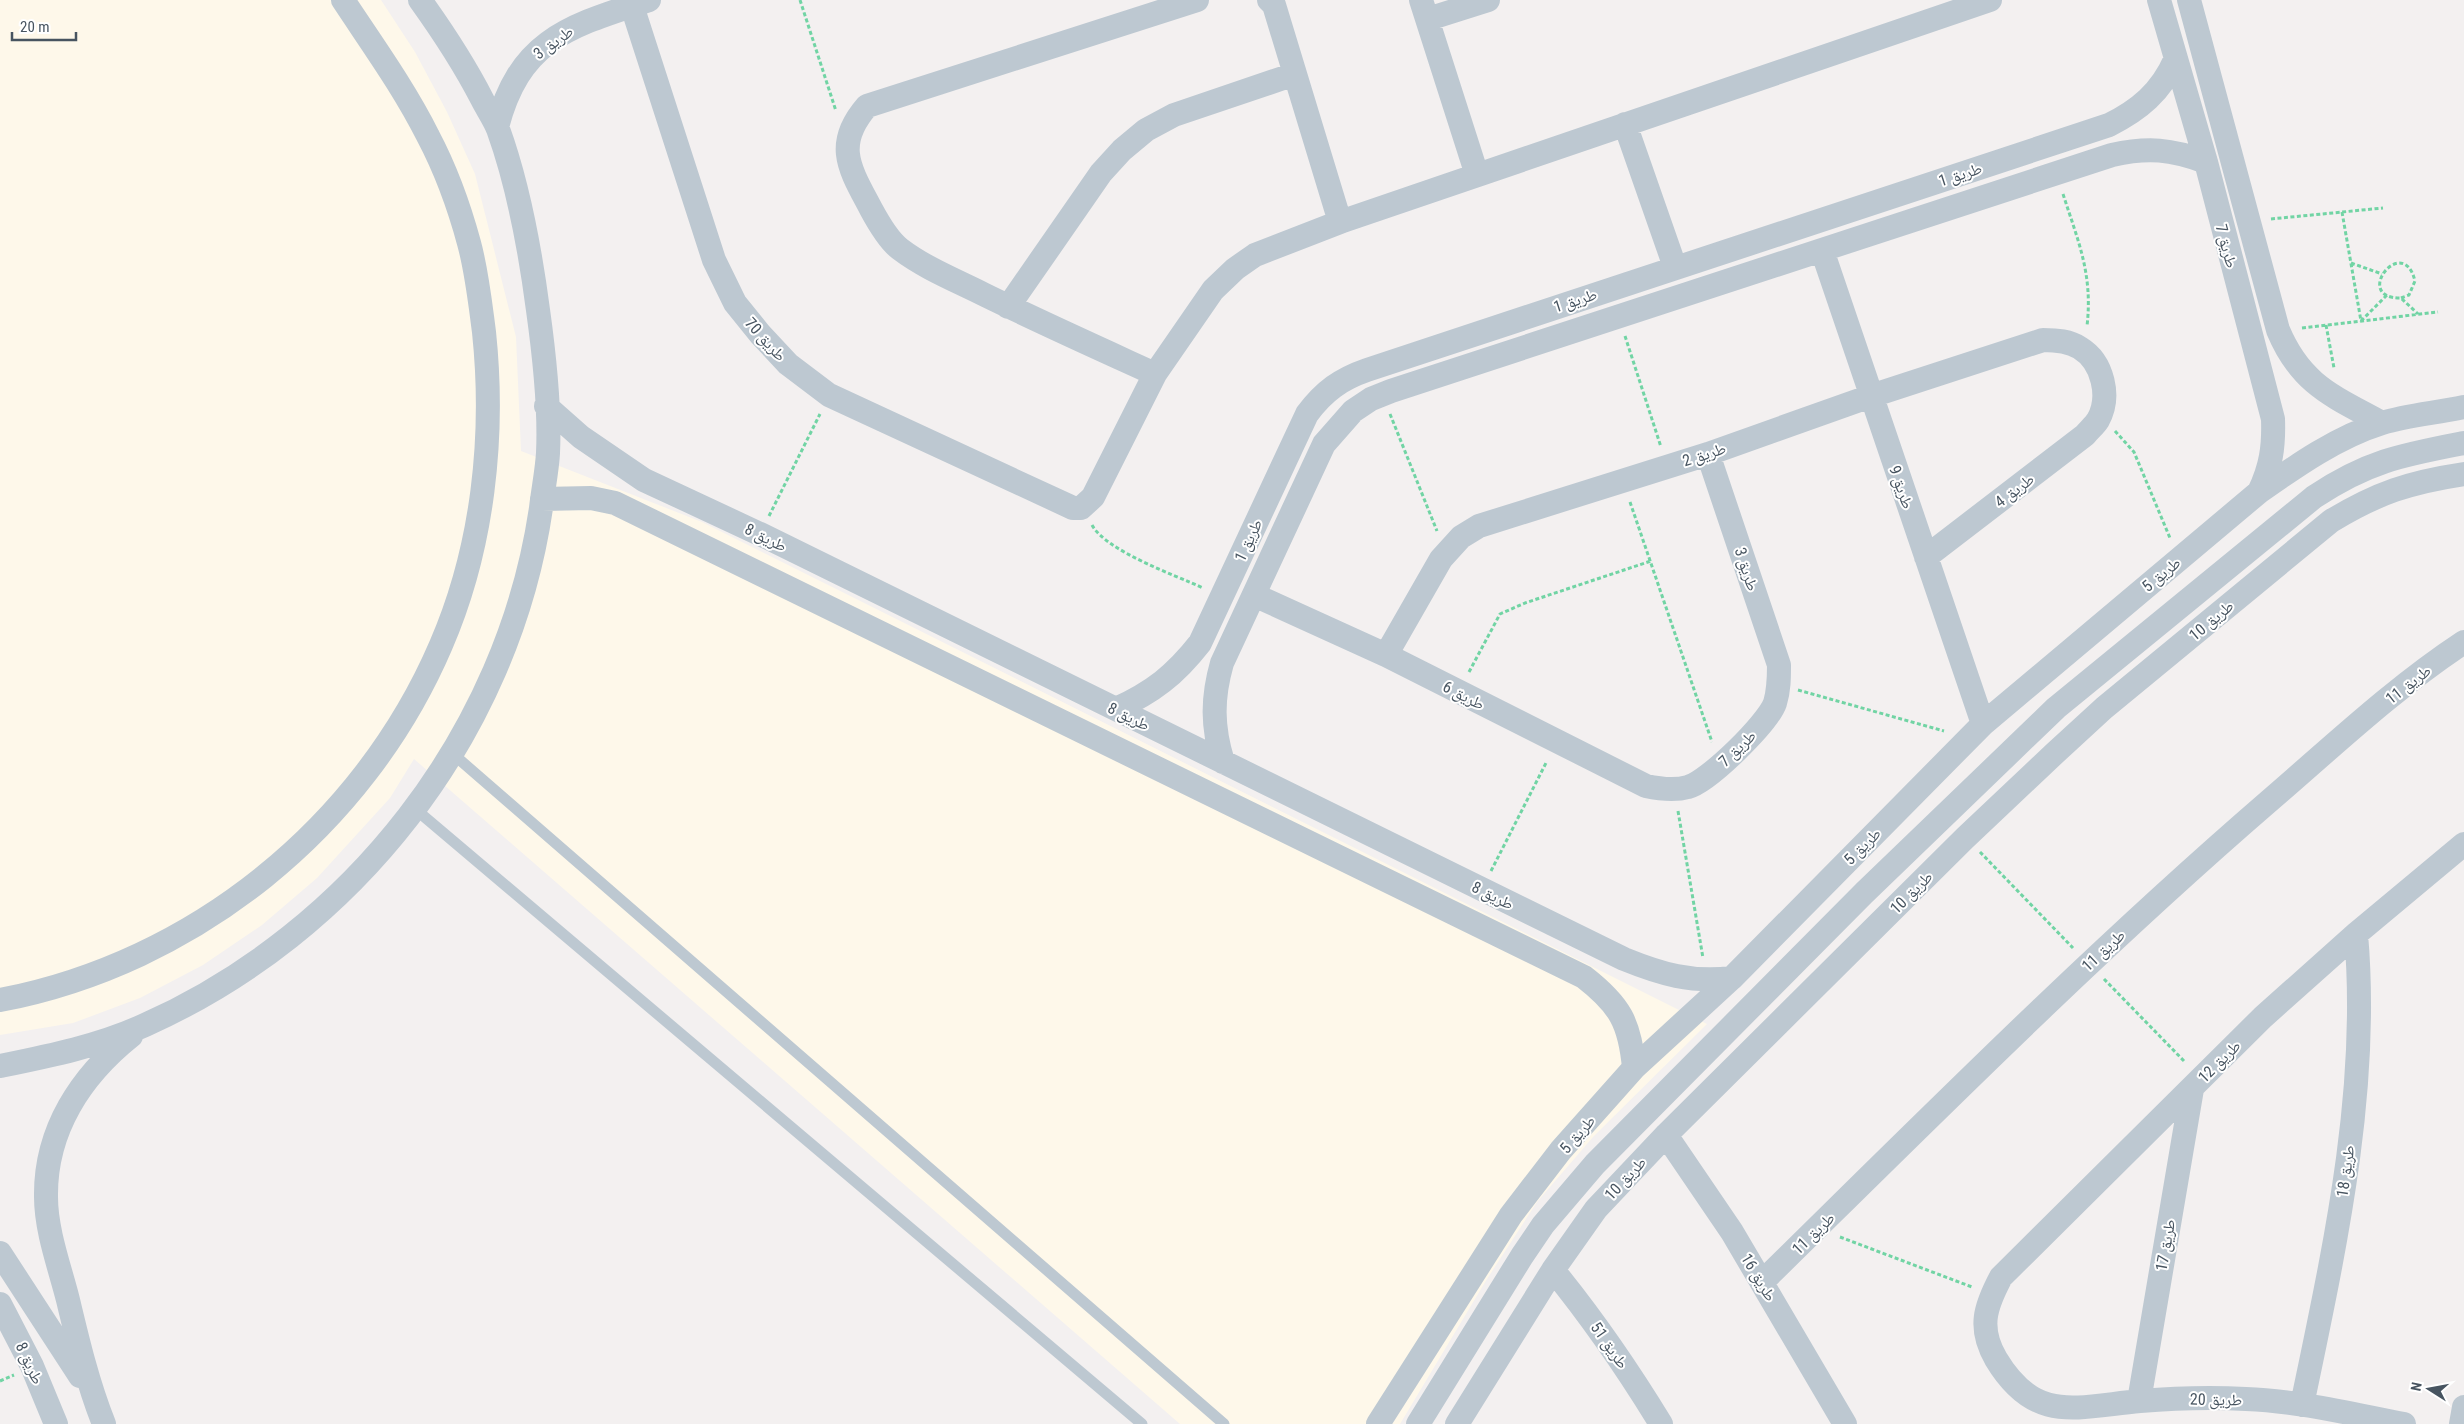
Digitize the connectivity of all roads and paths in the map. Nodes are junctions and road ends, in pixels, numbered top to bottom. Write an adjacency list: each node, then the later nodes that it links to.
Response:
1 (343, 0): 79 (street)
2 (420, 0): 15 (street)
3 (800, 0): 16 (path)
4 (1198, 0): 16 (street)
5 (1269, 0): 13 (street)
6 (1488, 0): 11 (street)
7 (1990, 0): 14 (street)
8 (2159, 0): 12 (street, طريق 7)
9 (2189, 0): 23 (street, طريق 7)
10 (640, 3): 15 (street, طريق 3); 40 (street, طريق 70)
11 (1424, 10): 19 (street)
12 (2175, 60): 17 (street, طريق 7); 26 (street, طريق 1)
13 (1295, 74): 22 (street); 30 (street)
14 (1625, 124): 19 (street); 26 (street)
15 (497, 127): 43 (street)
16 (848, 136): 30 (street)
17 (2206, 162): 18 (street, طريق 1); 52 (street, طريق 7)
18 (2056, 173): 24 (street, طريق 1); 37 (path)
19 (1477, 175): 22 (street)
20 (2383, 208): 21 (path)
21 (2342, 212): 23 (path); 25 (path)
22 (1340, 222): 38 (street)
23 (2248, 222): 36 (street, طريق 7)
24 (1822, 250): 33 (street, طريق 1); 41 (street, طريق 9)
25 (2351, 263): 27 (path); 34 (path)
26 (1676, 267): 61 (street, طريق 1)
27 (2382, 274): 28 (path); 29 (path)
28 (2387, 295): 29 (path); 34 (path)
29 (2402, 298): 32 (path)
30 (1008, 307): 38 (street)
31 (2438, 312): 32 (path)
32 (2419, 314): 34 (path)
33 (1618, 317): 39 (street, طريق 1); 49 (path)
34 (2361, 321): 35 (path)
35 (2326, 325): 36 (path); 42 (path)
36 (2278, 330): 42 (street, طريق 7)
37 (2081, 348): 41 (street, طريق 2); 45 (street)
38 (1156, 374): 54 (street)
39 (1382, 394): 56 (path); 60 (street, طريق 1)
40 (829, 395): 54 (street, طريق 70); 55 (path)
41 (1871, 396): 48 (street, طريق 2); 57 (street, طريق 9)
42 (2340, 400): 46 (street, طريق 7)
43 (546, 406): 53 (street); 55 (street, طريق 8)
44 (2464, 407): 46 (street, طريق 5)
45 (2098, 420): 57 (street, طريق 4); 58 (path)
46 (2382, 423): 52 (street, طريق 5)
47 (2464, 443): 88 (street, طريق 5)
48 (1708, 454): 49 (street, طريق 2); 64 (street, طريق 3)
49 (1667, 466): 51 (street, طريق 2)
50 (2464, 474): 84 (street, طريق 10)
51 (1623, 480): 56 (street, طريق 2); 59 (path)
52 (2259, 492): 58 (street, طريق 5)
53 (542, 499): 69 (street); 82 (street, طريق 8)
54 (1081, 508): 61 (path)
55 (760, 534): 66 (street, طريق 8)
56 (1446, 553): 63 (street, طريق 2)
57 (1926, 557): 67 (street, طريق 9)
58 (2179, 559): 67 (street, طريق 5)
59 (1651, 561): 65 (path); 71 (path)
60 (1254, 595): 63 (street, طريق 6); 70 (street, طريق 1)
61 (1222, 596): 66 (street, طريق 1)
62 (2464, 642): 85 (street, طريق 11)
63 (1386, 655): 65 (street, طريق 6)
64 (1779, 685): 67 (path); 71 (street, طريق 7)
65 (1459, 692): 68 (street, طريق 6)
66 (1116, 709): 70 (street, طريق 8)
67 (1976, 731): 77 (street, طريق 5)
68 (1557, 742): 72 (street, طريق 6); 75 (path)
69 (453, 754): 73 (street); 100 (lane)
70 (1223, 762): 75 (street, طريق 8)
71 (1720, 765): 72 (street, طريق 7)
72 (1675, 790): 78 (path)
73 (414, 808): 80 (street); 99 (lane)
74 (2464, 844): 76 (street, طريق 12)
75 (1482, 889): 78 (street, طريق 8)
76 (2356, 934): 83 (street, طريق 12); 95 (street, طريق 18)
77 (1732, 978): 78 (street, طريق 8); 82 (street, طريق 5)
78 (1707, 981)
79 (0, 1000)
80 (142, 1027): 81 (street); 93 (street)
81 (0, 1066)
82 (1634, 1068): 86 (street, طريق 5)
83 (2192, 1089): 91 (street, طريق 12); 94 (street, طريق 17)
84 (1666, 1135): 89 (street, طريق 10); 90 (street, طريق 16)
85 (1816, 1229): 90 (street, طريق 11); 91 (path)
86 (1499, 1236): 88 (street); 101 (street, طريق 5)
87 (0, 1253): 93 (street)
88 (1522, 1256): 102 (street, طريق 5)
89 (1554, 1270): 103 (street, طريق 10); 104 (street, طريق 51)
90 (1762, 1282): 105 (street, طريق 16)
91 (1991, 1295): 94 (street, طريق 20)
92 (0, 1304): 97 (street, طريق 8)
93 (91, 1392): 98 (street)
94 (2139, 1401): 95 (street, طريق 20)
95 (2302, 1405): 106 (street, طريق 20)
96 (2464, 1407): 107 (street)
97 (56, 1424)
98 (104, 1424)
99 (1142, 1424)
100 (1224, 1424)
101 (1378, 1424)
102 (1418, 1424)
103 (1457, 1424)
104 (1661, 1424)
105 (1845, 1424)
106 (2404, 1424)
107 (2461, 1424)

